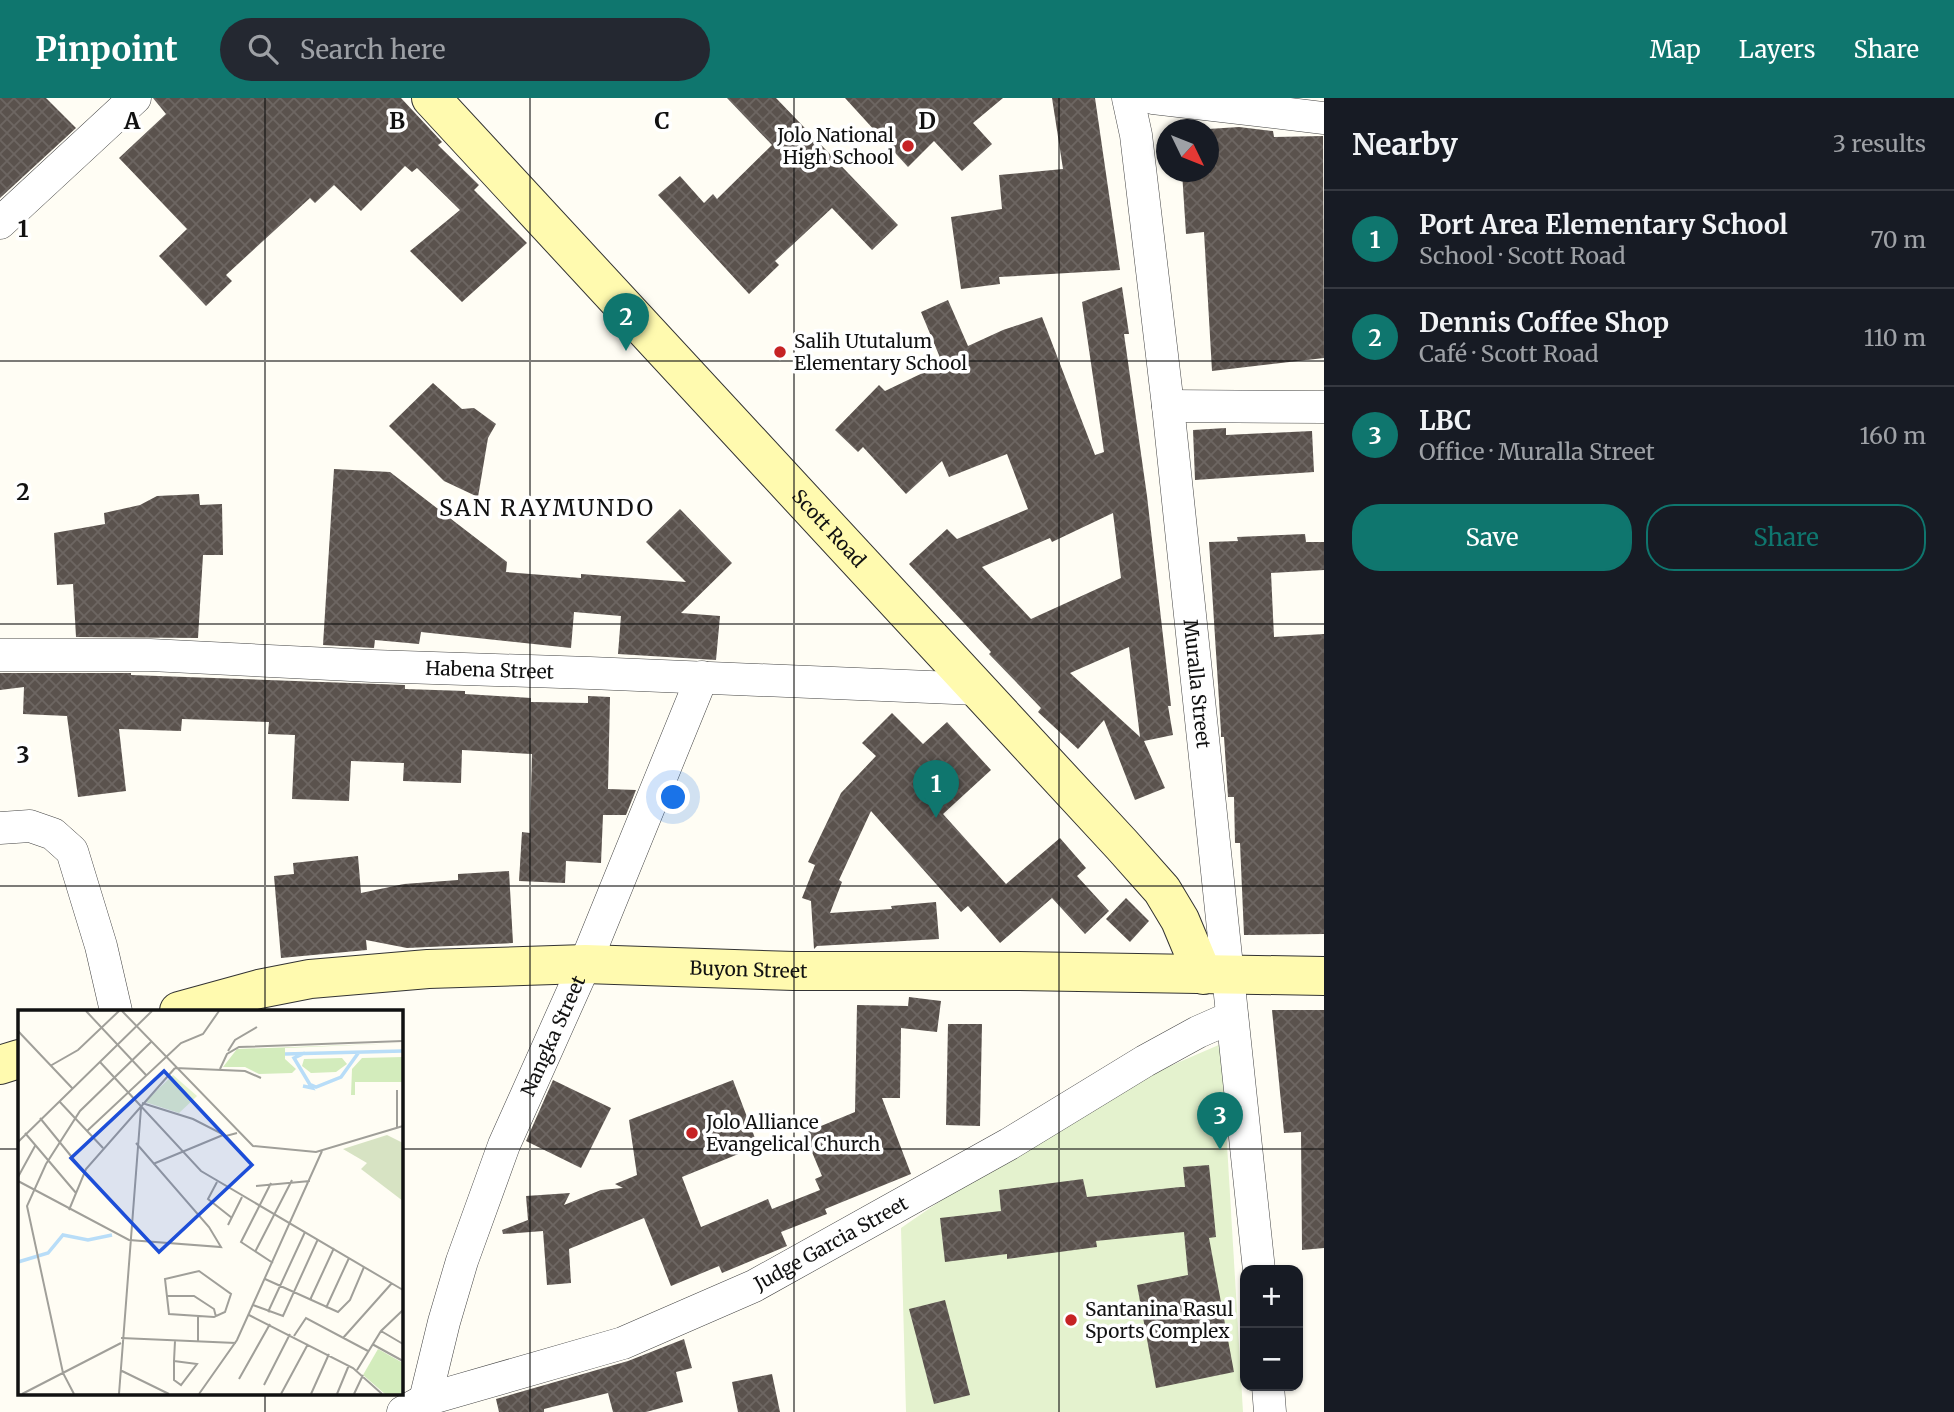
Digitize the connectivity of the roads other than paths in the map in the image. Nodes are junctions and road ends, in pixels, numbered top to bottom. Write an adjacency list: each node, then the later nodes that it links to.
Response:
1 (135, 98): 6 (street)
2 (431, 98): 11 (street, Scott Road)
3 (1128, 98): 7 (street, Muralla Street)
4 (1153, 98): 5 (street)
5 (1324, 118)
6 (0, 223)
7 (1168, 406): 8 (street); 14 (street, Muralla Street)
8 (1324, 407)
9 (0, 655): 10 (street, Habena Street)
10 (702, 677): 11 (street, Habena Street); 13 (street, Nangka Street)
11 (978, 689): 14 (street, Scott Road)
12 (0, 828): 16 (street)
13 (585, 964): 14 (street, Buyon Street); 17 (street, Buyon Street); 23 (street, Nangka Street)
14 (1215, 975): 15 (street, Buyon Street); 18 (street, Muralla Street)
15 (1324, 976)
16 (116, 1010)
17 (183, 1010)
18 (1232, 1017): 21 (street, Muralla Street); 23 (street, Judge Garcia Street)
19 (18, 1059): 20 (street)
20 (0, 1065)
21 (1258, 1265)
22 (1268, 1391): 24 (street)
23 (414, 1406)
24 (1270, 1412)

